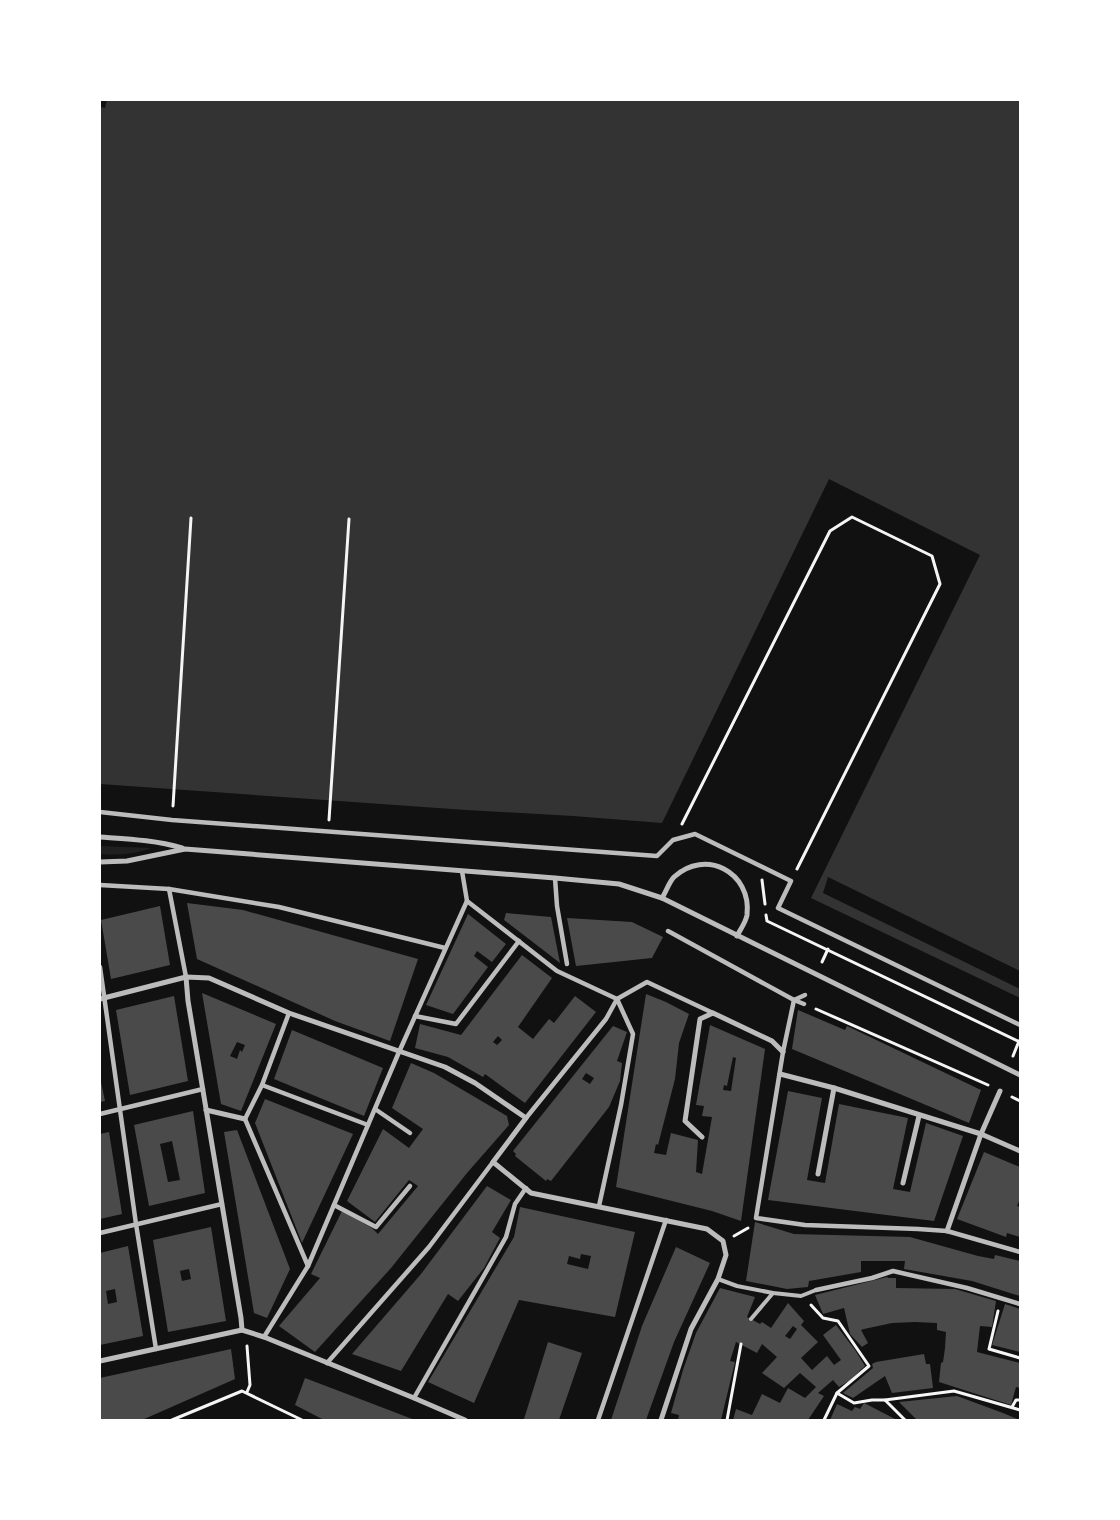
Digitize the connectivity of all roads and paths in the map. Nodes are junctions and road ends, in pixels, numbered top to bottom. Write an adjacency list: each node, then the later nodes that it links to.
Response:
1 (190, 518): 4 (path)
2 (349, 519): 5 (path)
3 (100, 812): 4 (street)
4 (172, 820): 5 (street)
5 (328, 832): 7 (street)
6 (100, 837): 8 (street)
7 (673, 840): 12 (street); 12 (path)
8 (185, 849): 9 (street); 10 (street)
9 (100, 862)
10 (462, 871): 11 (street); 16 (street)
11 (555, 878): 15 (street); 22 (street)
12 (791, 881): 19 (street)
13 (100, 885): 14 (street)
14 (169, 889): 21 (street); 25 (street)
15 (662, 898): 18 (street); 18 (street)
16 (467, 900): 20 (street); 21 (street)
17 (668, 931): 29 (street)
18 (737, 936): 24 (street)
19 (835, 936): 24 (path); 34 (street)
20 (519, 941): 27 (street); 33 (street)
21 (445, 948): 33 (street)
22 (567, 964)
23 (100, 967): 28 (street)
24 (816, 975): 38 (street)
25 (186, 977): 28 (street); 31 (street); 41 (street)
26 (805, 995): 29 (street)
27 (617, 998): 32 (street); 49 (street); 63 (street)
28 (102, 999): 44 (street)
29 (794, 1000): 30 (street); 36 (street)
30 (804, 1004): 42 (path)
31 (289, 1013): 35 (street); 39 (street)
32 (713, 1013): 36 (street); 54 (street)
33 (415, 1016): 35 (street)
34 (1020, 1025)
35 (399, 1052): 45 (street); 49 (street)
36 (783, 1052): 37 (street)
37 (780, 1074): 40 (street); 64 (street)
38 (1020, 1075)
39 (262, 1085): 50 (street); 51 (street)
40 (834, 1088): 48 (street); 57 (street)
41 (203, 1089): 44 (street); 46 (street)
42 (1000, 1091): 43 (path); 53 (street)
43 (1020, 1101)
44 (120, 1109): 47 (street); 66 (street)
45 (375, 1109): 51 (street); 52 (street)
46 (206, 1110): 50 (street); 61 (street)
47 (100, 1114)
48 (918, 1116): 53 (street); 58 (street)
49 (526, 1118): 56 (street)
50 (245, 1119): 71 (street)
51 (368, 1125): 62 (street)
52 (410, 1133)
53 (981, 1134): 55 (street); 67 (street)
54 (702, 1137)
55 (1020, 1151)
56 (493, 1162): 60 (street); 86 (street)
57 (818, 1174)
58 (903, 1183)
59 (410, 1186): 62 (street)
60 (526, 1188): 63 (street); 89 (street)
61 (222, 1204): 66 (street); 79 (street)
62 (334, 1205): 71 (street)
63 (599, 1206): 65 (street)
64 (756, 1218): 67 (street); 69 (path)
65 (666, 1220): 69 (street); 97 (street)
66 (136, 1224): 68 (street); 83 (street)
67 (947, 1231): 70 (street)
68 (100, 1233)
69 (722, 1241): 72 (street)
70 (1020, 1252)
71 (308, 1266): 81 (street)
72 (718, 1279): 74 (lane); 98 (street)
73 (816, 1290): 75 (lane); 76 (street)
74 (774, 1293): 75 (lane); 78 (lane)
75 (801, 1296): 88 (path)
76 (1002, 1298): 77 (street); 84 (path)
77 (1020, 1304)
78 (751, 1319)
79 (242, 1330): 80 (street); 83 (street)
80 (252, 1333): 81 (street); 87 (path)
81 (264, 1337): 86 (street)
82 (741, 1344): 99 (path)
83 (156, 1348): 85 (street)
84 (1020, 1358)
85 (100, 1361)
86 (327, 1363): 89 (street)
87 (247, 1392): 94 (path); 95 (path)
88 (837, 1393): 90 (path); 100 (path)
89 (414, 1398): 96 (street)
90 (885, 1400): 92 (path); 101 (path)
91 (1020, 1400): 92 (path)
92 (1012, 1407): 93 (path)
93 (1020, 1410)
94 (172, 1420)
95 (302, 1420)
96 (465, 1420)
97 (598, 1420)
98 (661, 1420)
99 (727, 1420)
100 (824, 1420)
101 (905, 1420)

